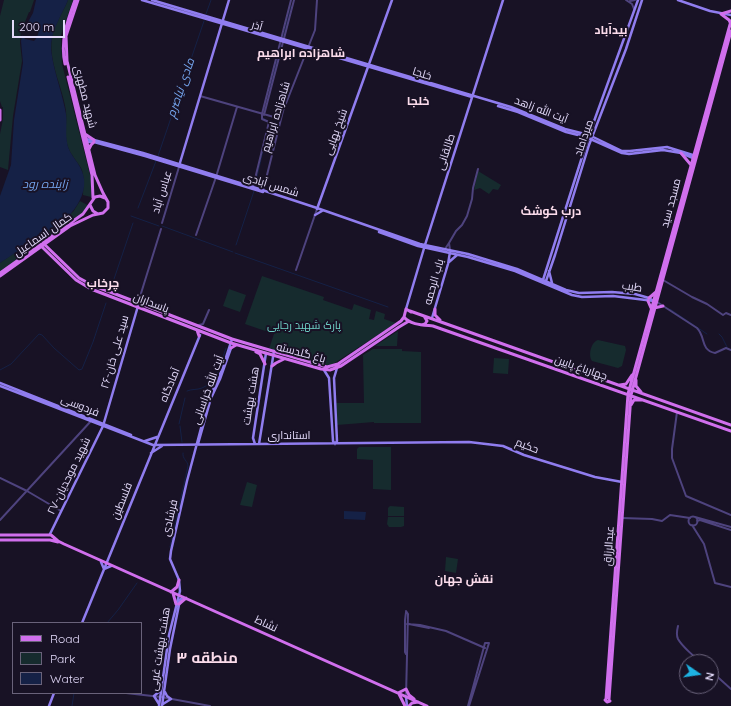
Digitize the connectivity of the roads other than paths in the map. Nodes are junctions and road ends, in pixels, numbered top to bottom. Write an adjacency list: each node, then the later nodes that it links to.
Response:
1 (76, 0): 36 (main road, شهید مطهری); 38 (main road, شهید مطهری)
2 (142, 0): 16 (main road, آذر)
3 (152, 0): 16 (main road, آذر)
4 (229, 0): 17 (main road, عباس آباد)
5 (293, 0): 20 (street)
6 (317, 0): 21 (street, شاهزاده ابراهیم)
7 (392, 0): 23 (main road, شیخ بهایی)
8 (502, 0): 25 (main road, طالقانی)
9 (637, 0): 12 (street); 13 (main road, میرداماد)
10 (642, 0): 24 (main road, میرداماد)
11 (678, 0): 15 (main road)
12 (627, 1): 13 (street)
13 (635, 10): 22 (main road, میرداماد)
14 (731, 13): 15 (main road)
15 (723, 14): 18 (main road)
16 (202, 17): 17 (main road, آذر)
17 (222, 22): 20 (main road, آذر); 27 (main road, عباس آباد)
18 (731, 22): 48 (main road, مسجد سید)
19 (731, 31): 48 (main road, مسجد سید)
20 (282, 41): 21 (main road, آذر); 33 (street)
21 (309, 47): 23 (main road, آذر); 23 (main road, آذر); 34 (street, شاهزاده ابراهیم)
22 (616, 63): 24 (main road); 37 (main road, میرداماد)
23 (368, 65): 26 (main road, خلجا); 60 (main road, شیخ بهایی)
24 (620, 65): 40 (main road, میرداماد)
25 (474, 90): 26 (main road); 28 (main road, طالقانی)
26 (465, 94): 28 (main road, خلجا); 29 (main road)
27 (200, 96): 31 (street); 49 (main road, عباس آباد)
28 (472, 96): 29 (main road, طالقانی); 39 (main road, آیت الله زاهد)
29 (470, 102): 73 (main road, طالقانی)
30 (498, 106): 39 (main road, آیت الله زاهد)
31 (236, 107): 33 (street); 54 (street)
32 (0, 110): 35 (main road)
33 (263, 115): 34 (street); 56 (street)
34 (281, 119): 57 (street, شاهزاده ابراهیم)
35 (0, 120)
36 (79, 121): 41 (main road, شهید مطهری); 55 (main road)
37 (591, 130): 39 (main road); 40 (main road, میرداماد)
38 (85, 134): 41 (main road, شهید مطهری); 42 (main road)
39 (582, 134): 40 (main road, آیت الله زاهد); 44 (main road)
40 (591, 136): 43 (main road, آیت الله زاهد); 43 (main road); 44 (main road, میرداماد)
41 (85, 140): 42 (main road, شمس آبادی); 45 (main road, شهید مطهری); 55 (main road, شهید مطهری)
42 (94, 141): 45 (main road); 46 (main road, شمس آبادی)
43 (597, 141): 44 (main road); 47 (main road, آیت الله زاهد); 48 (main road, آیت الله زاهد)
44 (588, 144): 82 (main road, میرداماد)
45 (89, 151): 59 (main road, شهید مطهری)
46 (129, 151): 50 (main road, شمس آبادی); 52 (main road, شمس آبادی)
47 (681, 153): 48 (main road, آیت الله زاهد); 51 (main road)
48 (695, 157): 51 (main road, مسجد سید); 79 (main road, مسجد سید)
49 (181, 159): 50 (main road); 52 (main road, عباس آباد)
50 (174, 164): 52 (main road, شمس آبادی)
51 (691, 165): 79 (main road, مسجد سید)
52 (179, 166): 54 (main road, شمس آبادی); 66 (street, عباس آباد)
53 (478, 169): 70 (street)
54 (216, 178): 56 (main road, شمس آبادی); 62 (main road, شمس آبادی); 68 (street)
55 (93, 181): 58 (main road, شهید مطهری)
56 (253, 188): 57 (main road, شمس آبادی)
57 (263, 191): 62 (main road, شمس آبادی)
58 (94, 198): 59 (main road); 61 (main road)
59 (105, 198): 64 (main road)
60 (320, 201): 62 (main road, شیخ بهایی); 63 (main road)
61 (90, 205): 64 (main road); 71 (main road, کمال اسماعیل)
62 (317, 208): 63 (main road, شمس آبادی); 65 (street, شیخ بهایی)
63 (322, 210): 65 (main road); 72 (main road, شمس آبادی); 73 (main road, شمس آبادی)
64 (98, 214): 69 (main road, کمال اسماعیل)
65 (315, 215): 83 (street, شیخ بهایی)
66 (162, 222)
67 (161, 229): 95 (street)
68 (196, 235)
69 (50, 240): 71 (main road, کمال اسماعیل); 76 (main road)
70 (449, 243): 74 (street); 75 (street)
71 (40, 246): 76 (main road, پاسداران); 76 (main road); 81 (main road, کمال اسماعیل)
72 (418, 246): 73 (main road, شمس آبادی); 77 (main road)
73 (424, 246): 74 (main road, شمس آبادی); 75 (main road, شمس آبادی); 77 (main road, طالقانی)
74 (445, 249): 75 (main road, شمس آبادی)
75 (450, 251): 78 (main road, طیب); 80 (main road, باب الرحمه); 87 (main road, طیب)
76 (50, 252): 95 (main road, پاسداران); 97 (main road, پاسداران)
77 (422, 255): 102 (main road, طالقانی)
78 (457, 255): 80 (main road); 89 (main road, طیب)
79 (666, 259): 88 (main road, مسجد سید); 91 (main road, مسجد سید)
80 (448, 264): 100 (main road, باب الرحمه)
81 (11, 267): 85 (main road, کمال اسماعیل); 86 (main road, کمال اسماعیل)
82 (549, 269): 84 (main road, میرداماد); 89 (main road, میرداماد); 90 (main road)
83 (296, 270)
84 (545, 272): 87 (main road); 89 (main road, میرداماد)
85 (0, 273)
86 (0, 276)
87 (536, 277): 89 (main road, طیب)
88 (662, 279): 94 (main road, مسجد سید); 103 (street)
89 (544, 282): 90 (main road, طیب); 92 (main road, طیب)
90 (552, 284): 92 (main road, طیب)
91 (656, 292): 93 (main road); 94 (main road, مسجد سید)
92 (627, 295): 93 (main road, طیب)
93 (648, 299): 94 (main road, طیب); 99 (main road)
94 (655, 302): 96 (street); 99 (main road, مسجد سید)
95 (138, 303): 97 (main road, ۲۶-سید علی خان); 98 (main road, پاسداران)
96 (663, 306): 99 (main road); 122 (street)
97 (138, 307): 98 (main road, پاسداران); 152 (main road, ۲۶-سید علی خان)
98 (143, 307): 113 (main road, پاسداران)
99 (653, 308): 132 (main road, مسجد سید)
100 (434, 309): 106 (main road, باب الرحمه); 109 (main road)
101 (209, 310): 107 (street)
102 (406, 311): 104 (main road, چهارباغ پایین); 105 (main road)
103 (731, 315)
104 (424, 316): 106 (main road, چهارباغ پایین); 110 (main road)
105 (404, 317): 108 (main road); 116 (main road, باغ گلدسته)
106 (432, 318): 109 (main road, چهارباغ پایین); 110 (main road)
107 (205, 320): 113 (street); 115 (street)
108 (409, 321): 110 (main road, چهارباغ پایین); 116 (main road, باغ گلدسته)
109 (440, 321): 111 (main road, چهارباغ پایین); 112 (main road)
110 (422, 325): 112 (main road, چهارباغ پایین)
111 (453, 326): 117 (main road); 131 (main road, چهارباغ پایین)
112 (436, 327): 117 (main road, چهارباغ پایین)
113 (196, 328): 114 (main road, پاسداران); 118 (main road)
114 (202, 329): 115 (main road, باغ گلدسته); 118 (main road, آمادگاه); 120 (main road)
115 (207, 329): 119 (main road, باغ گلدسته)
116 (390, 330): 125 (main road, باغ گلدسته)
117 (451, 332): 133 (main road, چهارباغ پایین)
118 (199, 336): 155 (main road, آمادگاه)
119 (232, 339): 120 (main road, آیت الله خراسانی); 123 (main road, باغ گلدسته)
120 (231, 347): 121 (main road, باغ گلدسته); 147 (main road, آیت الله خراسانی)
121 (255, 350): 123 (main road, باغ گلدسته); 127 (main road)
122 (731, 350)
123 (266, 351): 124 (main road, باغ گلدسته); 127 (main road, هشت بهشت)
124 (274, 353): 125 (main road, باغ گلدسته); 126 (main road, باغ گلدسته); 128 (main road, هشت بهشت)
125 (353, 356): 129 (main road, باغ گلدسته)
126 (287, 359): 128 (main road); 130 (main road, باغ گلدسته)
127 (265, 364): 156 (main road, هشت بهشت)
128 (272, 366): 157 (main road, هشت بهشت)
129 (337, 368): 130 (main road, باغ گلدسته); 162 (main road)
130 (324, 370): 162 (main road)
131 (574, 370): 133 (main road); 135 (main road, چهارباغ پایین)
132 (635, 372): 136 (main road); 140 (main road, مسجد سید); 143 (main road)
133 (572, 375): 138 (main road, چهارباغ پایین)
134 (0, 383): 139 (main road, فردوسی)
135 (610, 383): 136 (main road, چهارباغ پایین); 138 (main road)
136 (616, 385): 140 (main road, چهارباغ پایین)
137 (0, 386): 139 (main road, فردوسی)
138 (609, 388): 141 (main road, چهارباغ پایین)
139 (14, 390): 150 (main road, فردوسی)
140 (630, 390): 142 (main road, مسجد سید); 143 (main road, چهارباغ پایین)
141 (619, 391): 142 (main road, چهارباغ پایین); 144 (main road)
142 (629, 394): 144 (main road, عبدالرزاق); 145 (main road, چهارباغ پایین); 151 (main road, عبدالرزاق)
143 (657, 399): 146 (main road, چهارباغ پایین)
144 (628, 400): 168 (main road, عبدالرزاق)
145 (644, 400): 148 (main road, چهارباغ پایین); 151 (main road)
146 (683, 408): 149 (main road); 153 (main road, چهارباغ پایین)
147 (207, 410): 164 (main road, آیت الله خراسانی); 164 (main road, آیت الله خراسانی)
148 (677, 412): 149 (main road, چهارباغ پایین); 171 (street)
149 (682, 414): 154 (main road, چهارباغ پایین)
150 (92, 420): 152 (main road, فردوسی); 169 (street)
151 (628, 424): 168 (main road, عبدالرزاق)
152 (103, 425): 158 (main road, فردوسی); 163 (main road, فردوسی); 170 (main road, ۲۷-شهید موحدیان)
153 (731, 425): 154 (main road)
154 (730, 431)
155 (157, 437): 158 (main road); 163 (main road, آمادگاه)
156 (253, 438): 157 (main road); 160 (main road, هشت بهشت)
157 (260, 439): 161 (main road, هشت بهشت)
158 (145, 441): 163 (main road, فردوسی)
159 (424, 443): 162 (main road, استانداری); 168 (main road, حکیم)
160 (255, 444): 161 (main road, استانداری); 164 (main road, استانداری)
161 (259, 444): 162 (main road, استانداری)
162 (335, 444)
163 (154, 445): 165 (main road, استانداری); 166 (main road, فلسطین)
164 (197, 445): 165 (main road, استانداری); 190 (main road, فرشادی)
165 (164, 446): 166 (main road)
166 (150, 455): 186 (main road, فلسطین)
167 (0, 478): 169 (street)
168 (623, 482): 173 (main road, عبدالرزاق)
169 (27, 491): 170 (street); 175 (street)
170 (61, 511): 180 (main road, ۲۷-شهید موحدیان)
171 (731, 515)
172 (694, 517): 174 (street); 176 (street); 178 (street)
173 (621, 518): 174 (street); 199 (main road, عبدالرزاق)
174 (690, 518): 177 (street)
175 (0, 520)
176 (698, 521): 177 (street); 178 (street)
177 (692, 525): 191 (street)
178 (731, 529)
179 (38, 534): 180 (main road); 181 (main road); 184 (main road)
180 (50, 534): 182 (main road)
181 (2, 535): 183 (main road)
182 (54, 538): 184 (main road); 185 (main road); 186 (main road)
183 (2, 540): 184 (main road)
184 (39, 540)
185 (101, 562): 186 (main road); 189 (main road)
186 (106, 563): 187 (main road, نشاط); 188 (main road, نشاط); 189 (main road, فلسطین)
187 (111, 566): 188 (main road, نشاط); 189 (main road)
188 (118, 568): 192 (main road, نشاط)
189 (104, 569): 196 (main road, فلسطین)
190 (179, 580): 192 (main road); 193 (main road, فرشادی)
191 (731, 587)
192 (172, 592): 193 (main road, نشاط); 195 (main road)
193 (178, 595): 194 (main road, نشاط); 195 (main road, هشت بهشت غربی)
194 (185, 597): 195 (main road); 207 (main road, نشاط)
195 (178, 602): 206 (main road, هشت بهشت غربی)
196 (82, 622)
197 (408, 624): 200 (street); 201 (street); 201 (street)
198 (678, 626): 202 (street)
199 (611, 643): 199 (main road)
200 (486, 648): 200 (street); 220 (street)
201 (406, 654): 205 (street)
202 (693, 654)
203 (719, 678): 204 (street)
204 (731, 688)
205 (406, 689): 207 (main road); 212 (street); 214 (main road)
206 (163, 690): 210 (main road); 211 (main road, هشت بهشت غربی); 213 (main road)
207 (398, 693): 212 (main road, نشاط); 218 (main road)
208 (54, 694): 215 (main road)
209 (135, 694): 210 (street)
210 (154, 696): 211 (street); 216 (main road)
211 (162, 697): 213 (street); 216 (main road, هشت بهشت غربی)
212 (406, 697): 214 (main road, نشاط); 218 (main road)
213 (172, 699): 216 (main road); 217 (street)
214 (417, 701): 218 (main road); 219 (main road, نشاط)
215 (49, 706)
216 (161, 706)
217 (210, 706)
218 (407, 706)
219 (428, 706)
220 (468, 706)

